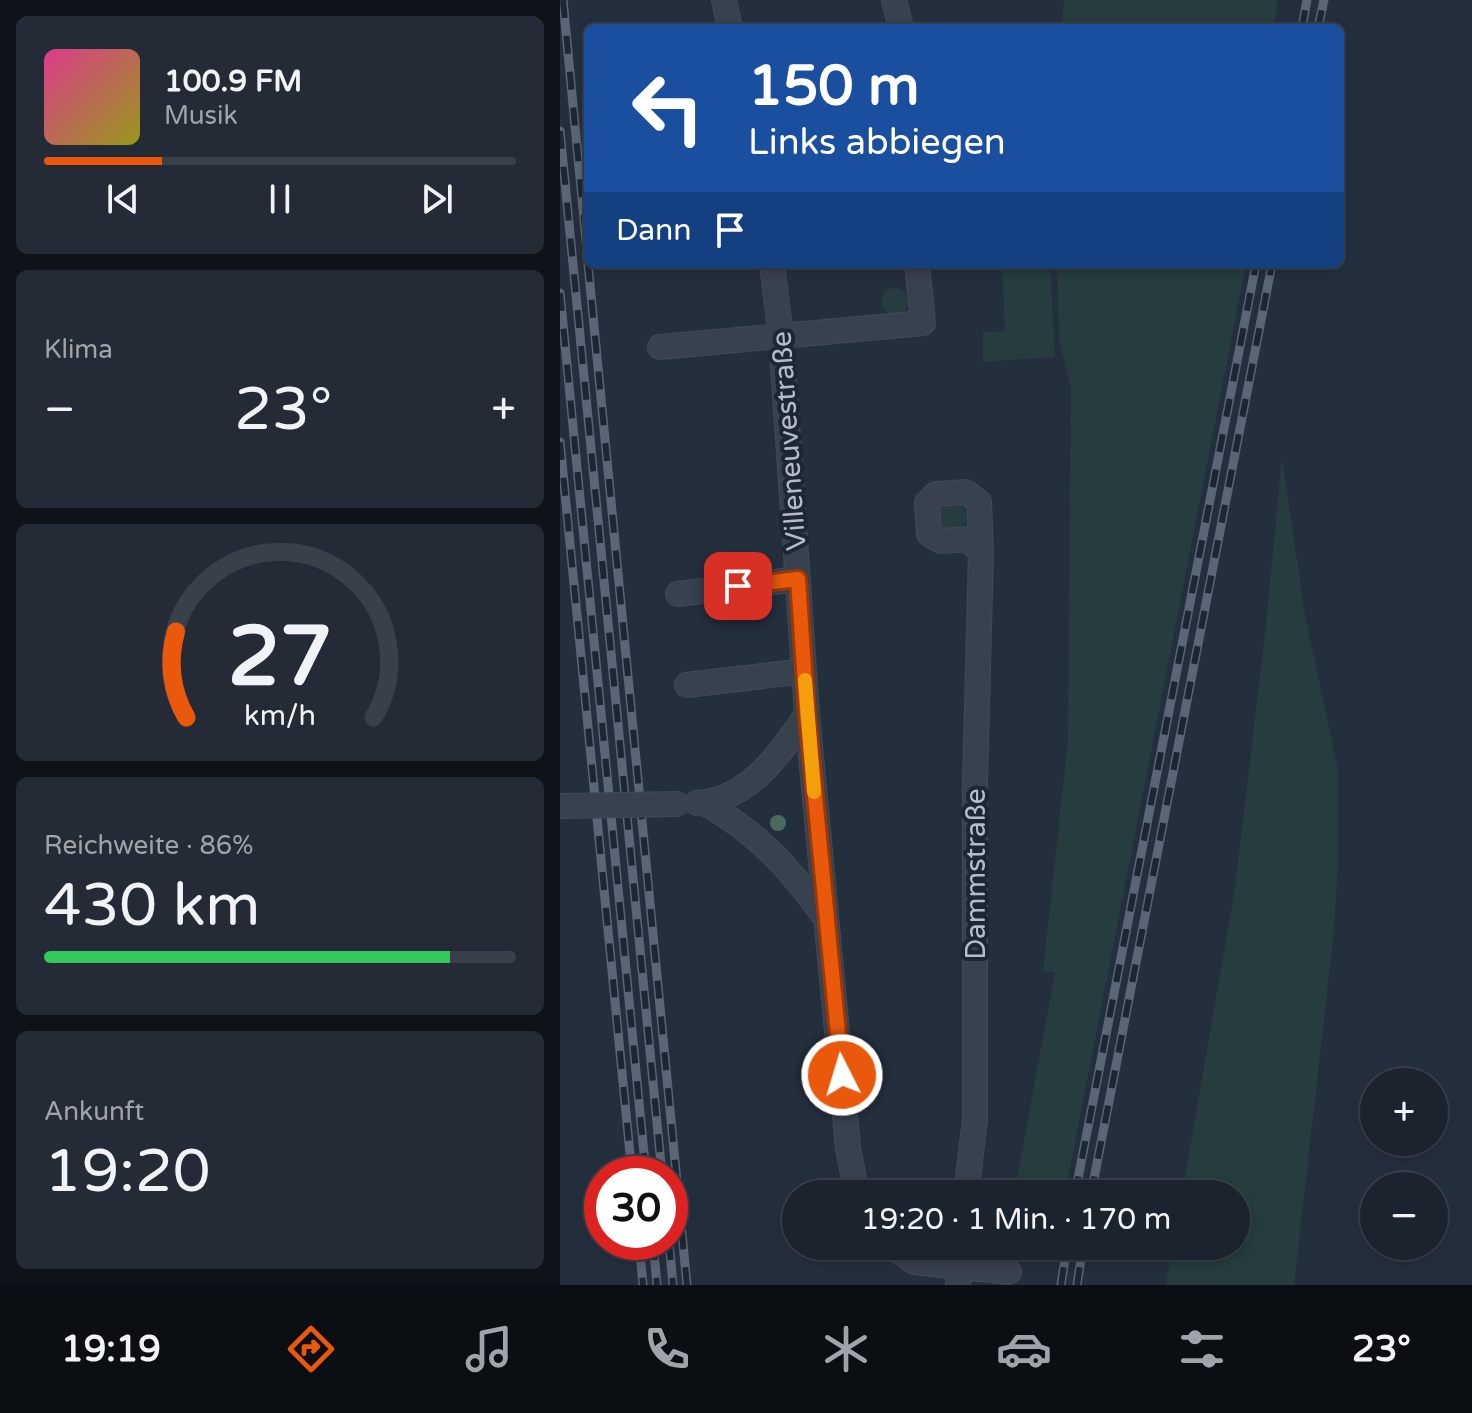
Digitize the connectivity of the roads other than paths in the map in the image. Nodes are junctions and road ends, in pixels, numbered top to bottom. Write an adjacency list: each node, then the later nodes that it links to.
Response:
1 (724, 0): 3 (street)
2 (894, 0): 4 (street)
3 (729, 24)
4 (900, 24)
5 (772, 268): 7 (street, Villeneuvestraße)
6 (917, 268): 7 (street)
7 (781, 337): 8 (street); 10 (street, Villeneuvestraße)
8 (660, 347)
9 (981, 553): 19 (street, Dammstraße)
10 (798, 579): 11 (street); 12 (street, Villeneuvestraße)
11 (678, 594)
12 (804, 671): 13 (street); 14 (street, Villeneuvestraße)
13 (687, 685)
14 (807, 714): 15 (street); 17 (street, Villeneuvestraße)
15 (705, 803): 16 (street, bridge); 17 (street)
16 (560, 806)
17 (827, 919): 18 (street, Villeneuvestraße)
18 (854, 1180)
19 (968, 1180)
20 (911, 1260): 21 (street)
21 (958, 1266): 22 (street)
22 (1009, 1272)

